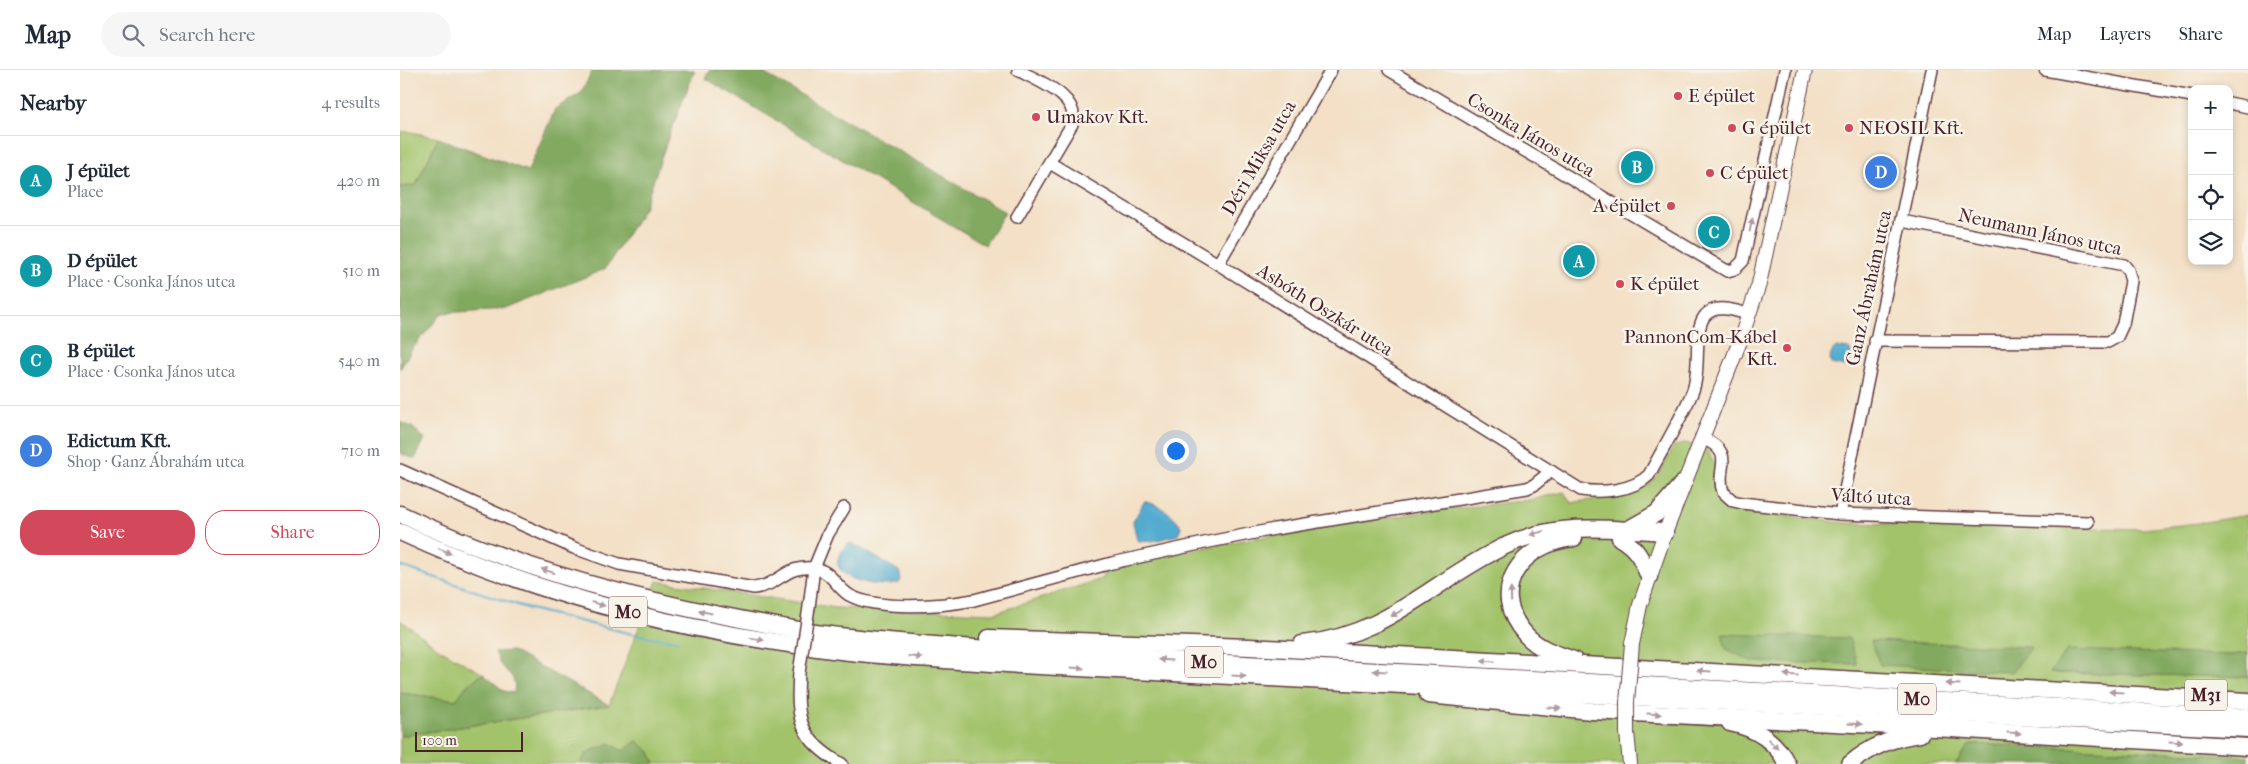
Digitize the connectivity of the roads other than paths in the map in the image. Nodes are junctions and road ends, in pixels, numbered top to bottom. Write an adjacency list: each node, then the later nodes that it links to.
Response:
1 (1018, 70): 11 (street)
2 (1331, 70): 14 (street, Déri Miksa utca)
3 (1389, 70): 4 (street, Csonka János utca, one-way to 4)
4 (1785, 70)
5 (1805, 70): 15 (main road)
6 (1932, 70): 13 (street, Ganz Ábrahám utca)
7 (2046, 70): 8 (street)
8 (2188, 95)
9 (2233, 104): 10 (street)
10 (2248, 107)
11 (1050, 163): 12 (street); 14 (street, Asbóth Oszkár utca)
12 (1018, 217)
13 (1902, 221): 16 (street, Ganz Ábrahám utca); 16 (street, Neumann János utca)
14 (1218, 264): 19 (street, Asbóth Oszkár utca)
15 (1749, 315): 17 (main road); 19 (street, Asbóth Oszkár utca)
16 (1875, 341): 23 (street, Ganz Ábrahám utca)
17 (1701, 437): 20 (main road); 23 (street, Váltó utca)
18 (400, 470): 28 (street)
19 (1551, 472): 28 (street)
20 (1682, 484): 26 (main road); 27 (highway)
21 (844, 508): 28 (street)
22 (400, 514): 30 (highway, M0, one-way to 22)
23 (1840, 514): 24 (street, Váltó utca)
24 (2088, 522)
25 (400, 532): 33 (highway, M0, one-way to 33)
26 (1664, 533): 27 (highway); 29 (main road)
27 (1623, 534): 29 (highway); 31 (highway, one-way to 31); 32 (highway, one-way to 27)
28 (814, 568): 42 (street, bridge)
29 (1649, 577): 43 (main road, bridge)
30 (822, 634): 31 (highway); 38 (highway, M0, one-way to 30)
31 (1249, 647): 32 (highway, one-way to 31)
32 (1607, 666): 35 (highway, one-way to 32)
33 (1357, 682): 37 (highway, one-way to 37); 39 (highway, M0)
34 (2248, 694): 35 (highway, M31)
35 (2164, 695): 36 (highway)
36 (2248, 701)
37 (1681, 715): 40 (highway, one-way to 40); 44 (highway, one-way to 44)
38 (2248, 717)
39 (2248, 729)
40 (1965, 730): 41 (highway, one-way to 41); 45 (highway)
41 (2248, 747)
42 (842, 764)
43 (1630, 764)
44 (1787, 764)
45 (1850, 764)

